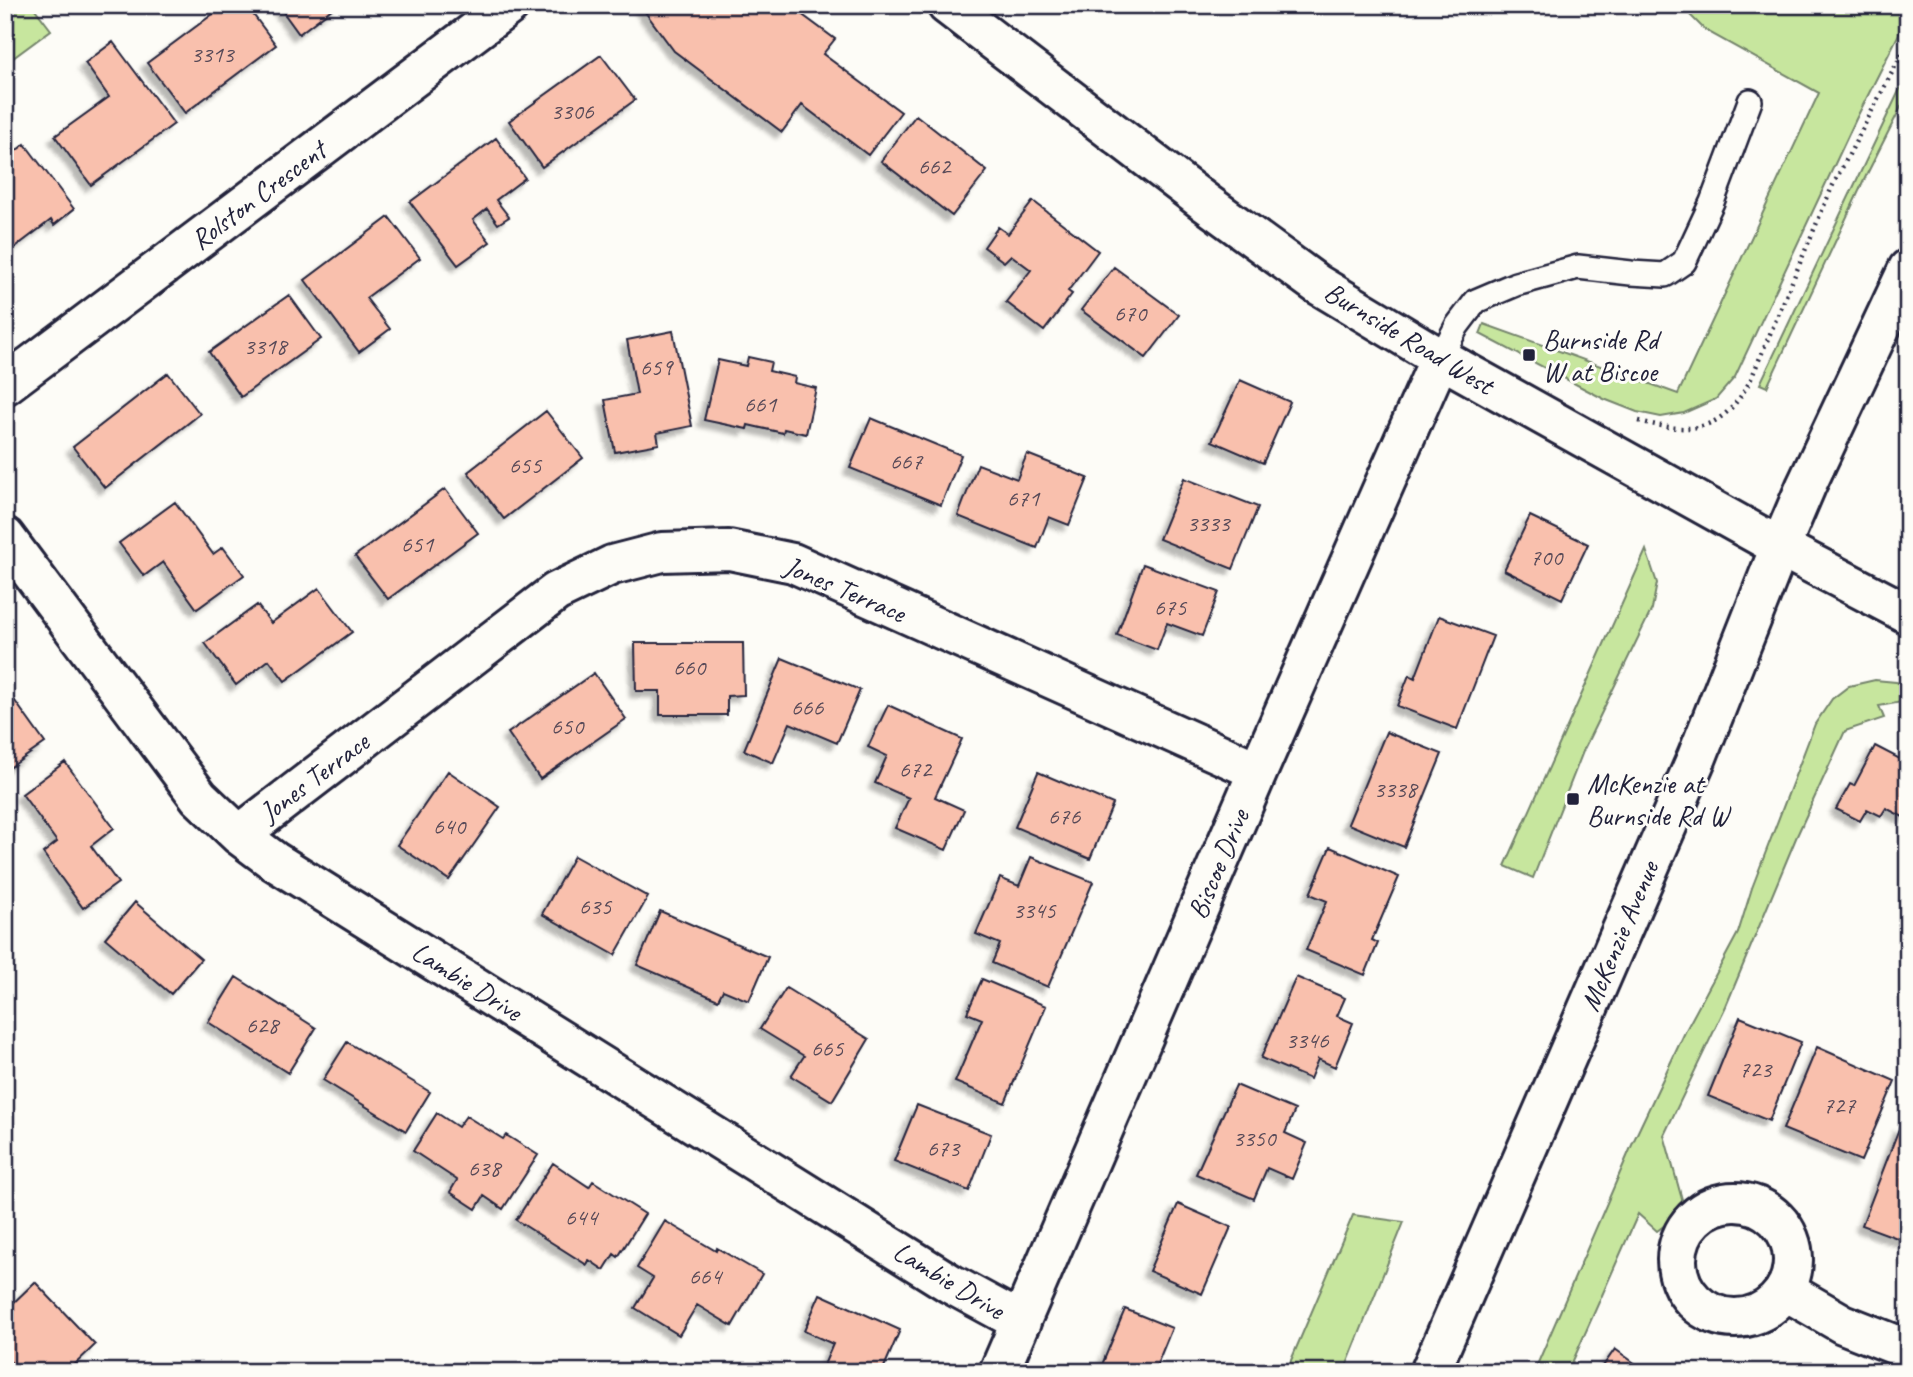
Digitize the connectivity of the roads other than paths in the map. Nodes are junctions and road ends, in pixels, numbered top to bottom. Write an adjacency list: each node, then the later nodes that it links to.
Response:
1 (510, 5): 6 (street, Rolston Crescent)
2 (947, 5): 5 (street, Burnside Road West)
3 (1750, 101): 5 (lane)
4 (1908, 269): 8 (street, McKenzie Avenue)
5 (1440, 358): 8 (street, Burnside Road West); 10 (street, Biscoe Drive)
6 (5, 385)
7 (5, 537): 11 (street, Lambie Drive)
8 (1780, 548): 9 (street, Burnside Road West); 16 (street, McKenzie Avenue)
9 (1908, 614)
10 (1258, 771): 11 (street, Jones Terrace); 13 (street, Biscoe Drive)
11 (239, 835): 13 (street, Lambie Drive)
12 (1786, 1291): 14 (street)
13 (1021, 1322): 15 (street, Biscoe Drive)
14 (1908, 1348)
15 (999, 1372)
16 (1430, 1372)

